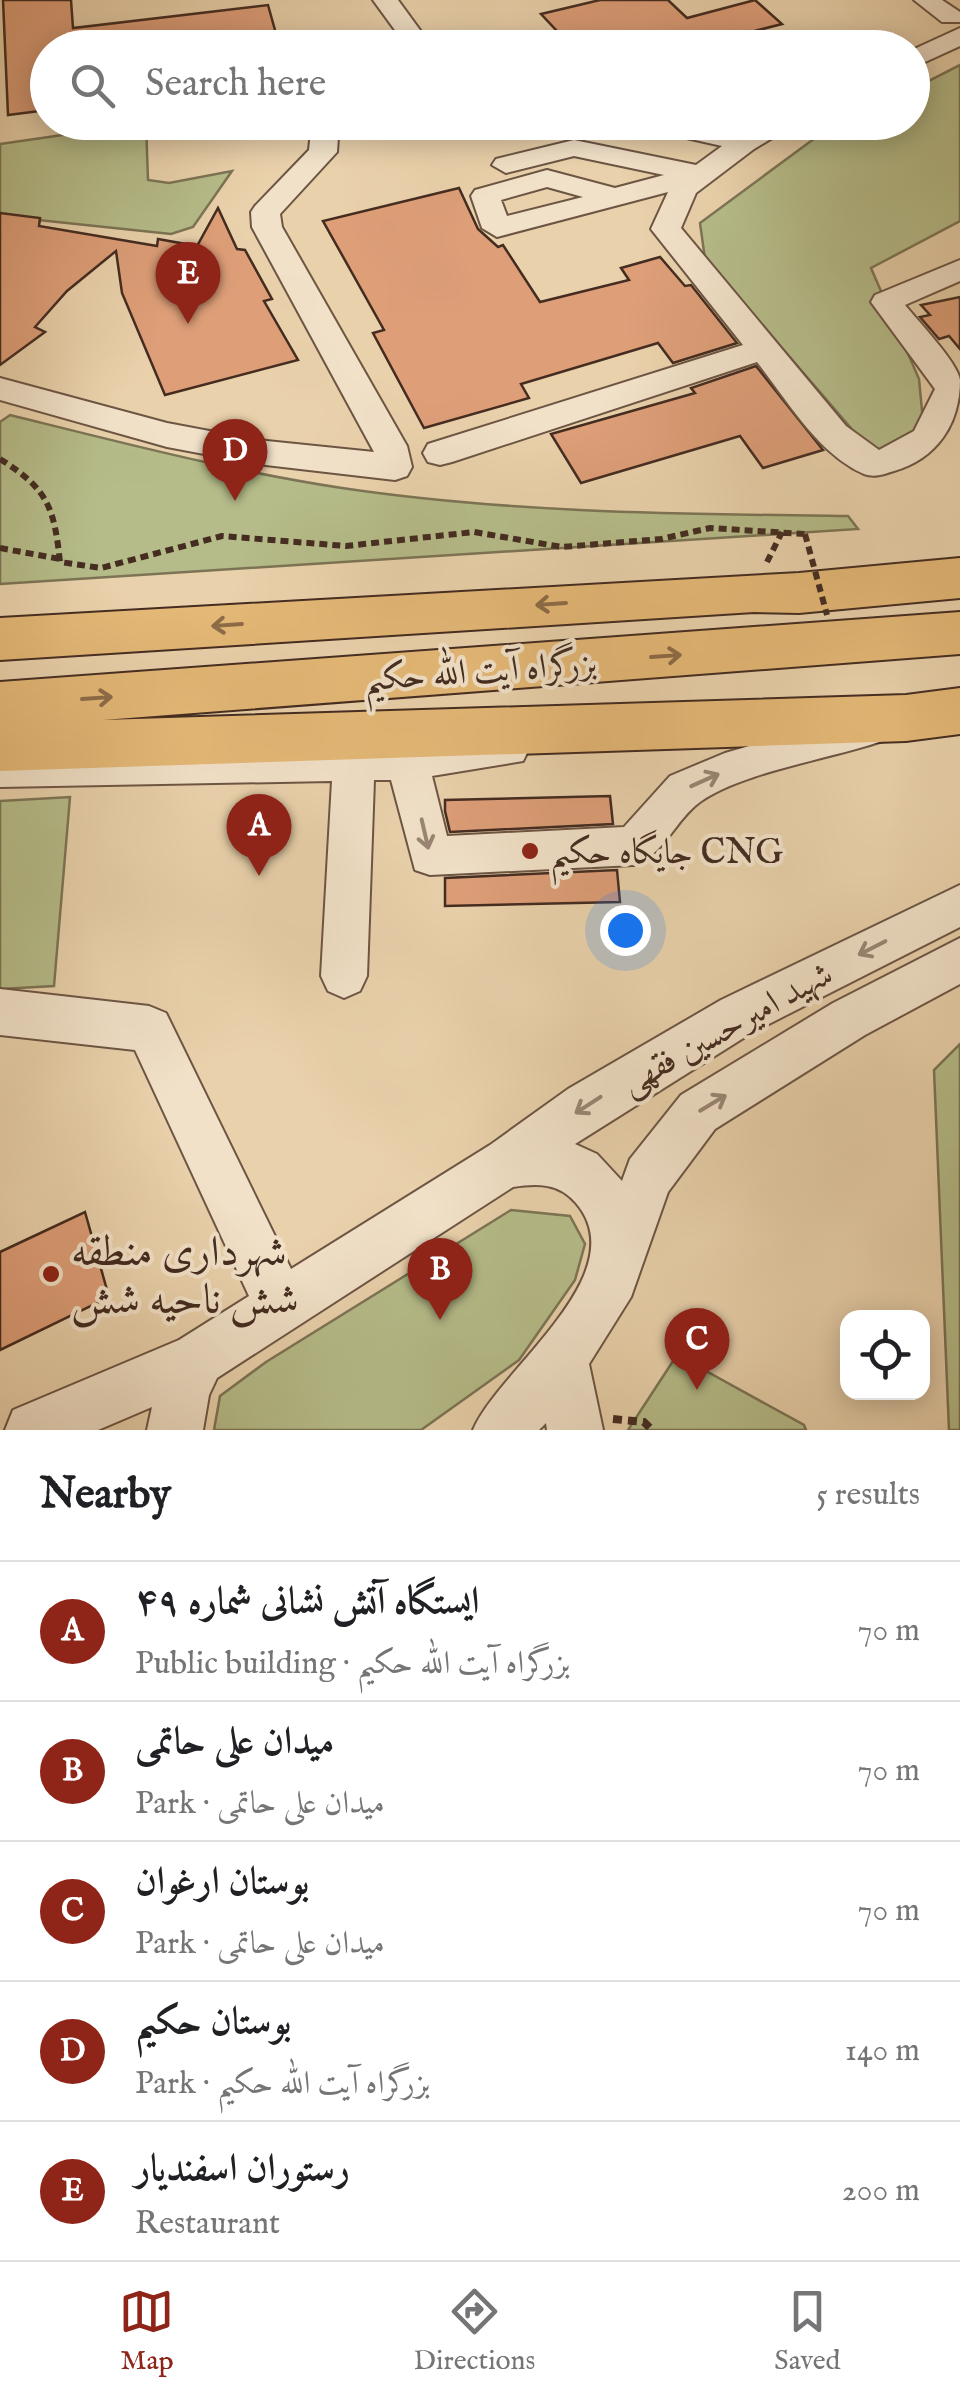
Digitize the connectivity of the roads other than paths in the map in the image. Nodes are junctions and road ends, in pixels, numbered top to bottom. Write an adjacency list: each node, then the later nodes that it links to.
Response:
1 (385, 0): 4 (street)
2 (926, 0): 3 (street)
3 (958, 21): 5 (street)
4 (408, 30)
5 (930, 45)
6 (324, 140): 15 (street)
7 (731, 140): 9 (street)
8 (750, 140): 9 (street)
9 (744, 143): 10 (street)
10 (702, 174): 10 (street); 12 (street)
11 (960, 270): 14 (street)
12 (764, 349): 14 (street); 16 (street)
13 (61, 380): 15 (street)
14 (956, 387)
15 (12, 393)
16 (440, 454)
17 (960, 547): 19 (highway)
18 (960, 578): 19 (highway, بزرگراه آیت الله حکیم)
19 (754, 592): 21 (highway, بزرگراه آیت الله حکیم, one-way to 21)
20 (960, 633): 22 (highway, بزرگراه آیت الله حکیم, one-way to 20)
21 (0, 639)
22 (0, 705)
23 (960, 711): 24 (highway)
24 (906, 718): 25 (highway); 26 (highway); 28 (street, one-way to 24)
25 (960, 719)
26 (678, 726): 27 (highway); 28 (street)
27 (0, 747)
28 (408, 762): 29 (street)
29 (354, 763): 30 (street); 33 (street)
30 (0, 769)
31 (960, 905): 35 (street, شهید امیرحسین فقهی, one-way to 35)
32 (960, 960): 36 (street, شهید امیرحسین فقهی, one-way to 32)
33 (344, 976)
34 (0, 1012): 37 (street)
35 (503, 1165): 36 (street); 37 (street, شهید امیرحسین فقهی)
36 (614, 1274): 39 (street, شهید امیرحسین فقهی)
37 (282, 1306): 38 (street, شهید امیرحسین فقهی)
38 (198, 1359): 40 (street, شهید امیرحسین فقهی); 41 (street)
39 (560, 1361): 42 (street, شهید امیرحسین فقهی); 43 (street)
40 (33, 1430)
41 (174, 1430)
42 (501, 1430)
43 (575, 1430)

